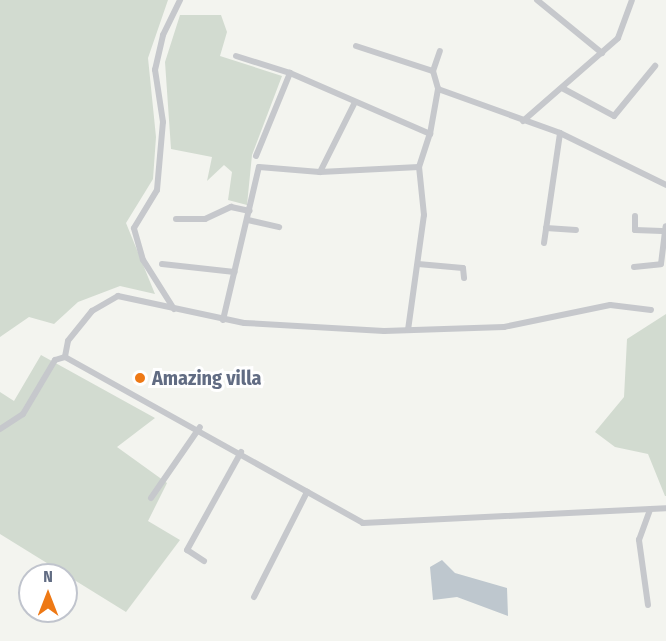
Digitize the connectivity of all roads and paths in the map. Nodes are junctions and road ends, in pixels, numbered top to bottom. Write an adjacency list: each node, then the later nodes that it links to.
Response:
1 (180, 0): 35 (street)
2 (537, 0): 6 (street)
3 (632, 0): 6 (street)
4 (356, 46): 9 (street)
5 (440, 51): 9 (street)
6 (602, 53): 12 (street)
7 (236, 56): 10 (street)
8 (655, 66): 12 (street)
9 (433, 71): 11 (street)
10 (290, 73): 13 (street); 17 (street)
11 (438, 88): 14 (street); 16 (street)
12 (562, 88): 14 (street)
13 (355, 102): 16 (street); 19 (street)
14 (523, 121): 15 (street)
15 (560, 133): 20 (street); 26 (street)
16 (430, 134): 18 (street)
17 (256, 156)
18 (419, 167): 19 (street); 31 (street)
19 (320, 172): 21 (street)
20 (666, 185)
21 (250, 211): 23 (street); 24 (street)
22 (635, 216): 27 (street)
23 (176, 219)
24 (248, 220): 25 (street); 33 (street)
25 (279, 227)
26 (546, 228): 28 (street); 29 (street)
27 (664, 229): 32 (street)
28 (576, 230)
29 (544, 243)
30 (162, 264): 33 (street)
31 (418, 264): 34 (street); 38 (street)
32 (634, 267)
33 (235, 272): 37 (street)
34 (464, 278)
35 (174, 309): 37 (street); 39 (street)
36 (651, 310): 38 (street)
37 (223, 320): 38 (street)
38 (408, 330)
39 (65, 357): 40 (street); 41 (street)
40 (200, 428): 42 (street); 44 (street)
41 (0, 429)
42 (241, 452): 43 (street); 47 (street)
43 (307, 492): 46 (street); 48 (street)
44 (151, 498)
45 (666, 508): 46 (street)
46 (650, 509): 49 (street)
47 (204, 561)
48 (254, 597)
49 (648, 605)

